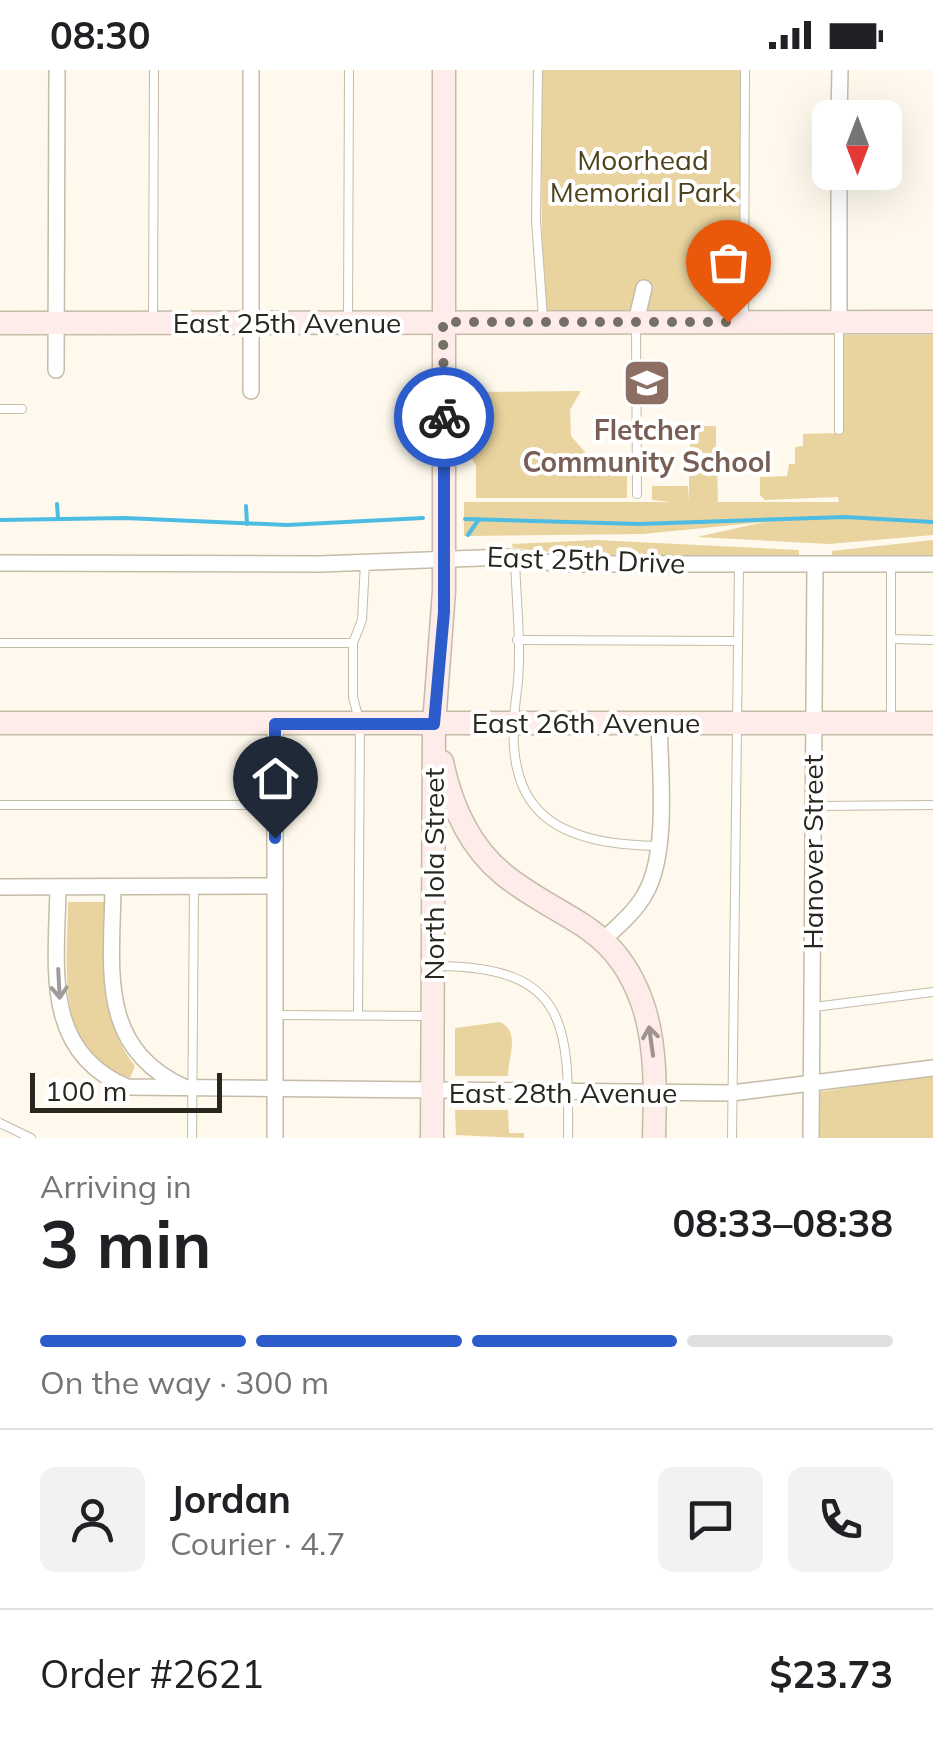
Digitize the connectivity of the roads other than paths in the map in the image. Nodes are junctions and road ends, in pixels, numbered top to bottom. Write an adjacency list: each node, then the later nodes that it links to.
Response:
1 (57, 70): 20 (street)
2 (154, 70): 21 (lane)
3 (251, 70): 22 (street)
4 (349, 70): 12 (lane)
5 (444, 70): 13 (street, North Iola Street)
6 (538, 70): 14 (lane)
7 (745, 70): 16 (lane)
8 (840, 70): 9 (street)
9 (840, 100)
10 (839, 190): 17 (street)
11 (644, 288): 15 (street)
12 (348, 322): 13 (street, East 25th Avenue); 22 (street, East 25th Avenue)
13 (443, 322): 14 (street, East 25th Avenue); 29 (street, North Iola Street)
14 (542, 322): 15 (street, East 25th Avenue)
15 (636, 322): 16 (street, East 25th Avenue); 28 (lane)
16 (744, 322): 17 (street, East 25th Avenue)
17 (839, 322): 18 (street, East 25th Avenue); 27 (lane)
18 (933, 322)
19 (0, 323): 20 (street, East 25th Avenue)
20 (56, 323): 21 (street, East 25th Avenue); 23 (street)
21 (154, 323): 22 (street, East 25th Avenue)
22 (251, 323): 24 (street)
23 (56, 370)
24 (251, 391)
25 (0, 409): 26 (lane)
26 (22, 409)
27 (839, 430)
28 (637, 494)
29 (444, 557): 30 (street, East 25th Drive); 31 (street, East 25th Drive); 51 (street, North Iola Street)
30 (516, 558): 33 (street, East 25th Drive); 37 (lane)
31 (366, 560): 32 (street, East 25th Drive); 42 (lane)
32 (0, 562)
33 (739, 564): 36 (street, East 25th Drive); 40 (lane)
34 (891, 564): 35 (street, East 25th Drive); 36 (street, East 25th Drive); 38 (lane)
35 (933, 564)
36 (815, 565): 46 (street, Hanover Street)
37 (517, 640): 40 (lane); 52 (lane)
38 (891, 640): 39 (lane); 47 (lane)
39 (933, 640)
40 (738, 641): 45 (lane)
41 (0, 643): 42 (lane)
42 (352, 643): 50 (lane)
43 (933, 722): 47 (street, East 26th Avenue)
44 (659, 723): 45 (street, East 26th Avenue); 52 (street, East 26th Avenue); 57 (street)
45 (738, 723): 46 (street, East 26th Avenue); 77 (lane)
46 (814, 723): 47 (street, East 26th Avenue); 56 (street, Hanover Street)
47 (891, 723)
48 (0, 724): 49 (street, East 26th Avenue)
49 (275, 724): 50 (street, East 26th Avenue); 54 (street)
50 (360, 724): 51 (street, East 26th Avenue); 68 (lane)
51 (434, 724): 52 (street, East 26th Avenue); 63 (street); 64 (street, North Iola Street)
52 (513, 724): 57 (lane)
53 (0, 804): 54 (lane)
54 (275, 804): 58 (street)
55 (933, 805): 56 (lane)
56 (813, 806): 66 (street, Hanover Street)
57 (658, 846): 63 (street)
58 (275, 886): 62 (street); 67 (street)
59 (0, 887): 60 (street)
60 (58, 887): 61 (street); 73 (street, one-way to 73)
61 (113, 887): 62 (street); 70 (street)
62 (194, 887): 74 (lane)
63 (603, 940): 79 (street, one-way to 63)
64 (433, 966): 69 (street, North Iola Street); 78 (lane)
65 (933, 992): 66 (lane)
66 (812, 1007): 72 (street, Hanover Street)
67 (275, 1015): 68 (lane); 75 (street)
68 (358, 1015): 69 (lane)
69 (433, 1016): 76 (street, North Iola Street)
70 (144, 1063): 73 (street); 74 (street, East 28th Avenue)
71 (933, 1068): 72 (street, East 28th Avenue)
72 (812, 1085): 77 (street, East 28th Avenue); 88 (street, Hanover Street)
73 (126, 1088): 74 (street, East 28th Avenue)
74 (192, 1090): 75 (street, East 28th Avenue); 82 (lane)
75 (276, 1092): 76 (street, East 28th Avenue); 83 (street)
76 (433, 1092): 78 (street, East 28th Avenue); 84 (street, North Iola Street)
77 (732, 1093): 79 (street, East 28th Avenue); 87 (lane)
78 (569, 1094): 79 (street, East 28th Avenue); 85 (lane)
79 (654, 1094): 86 (street)
80 (0, 1123): 81 (lane)
81 (31, 1138)
82 (192, 1138)
83 (275, 1138)
84 (432, 1138)
85 (568, 1138)
86 (654, 1138)
87 (732, 1138)
88 (812, 1138)

